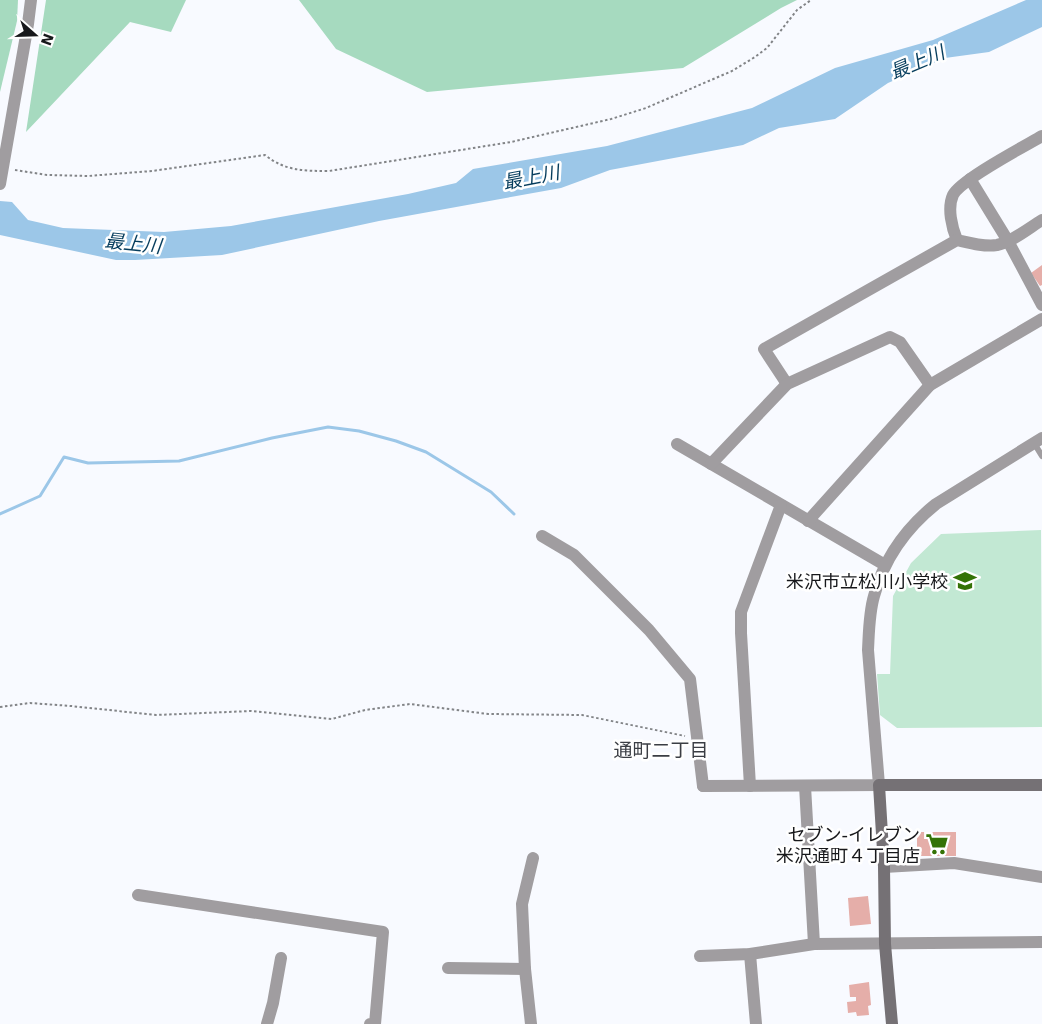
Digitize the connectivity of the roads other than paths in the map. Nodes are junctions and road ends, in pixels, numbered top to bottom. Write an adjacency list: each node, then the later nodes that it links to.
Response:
1 (31, 0): 4 (street)
2 (1042, 136): 3 (street)
3 (970, 179): 6 (street); 7 (street)
4 (0, 183)
5 (1042, 220): 7 (street)
6 (957, 240): 7 (street); 10 (street)
7 (1008, 241): 8 (street)
8 (1042, 305)
9 (1042, 319): 11 (street)
10 (787, 384): 11 (street); 15 (street)
11 (930, 385): 17 (street)
12 (1038, 441): 14 (lane); 19 (street)
13 (677, 444): 15 (street)
14 (1042, 456)
15 (711, 464): 16 (street)
16 (781, 505): 17 (street); 22 (street)
17 (808, 521): 19 (street)
18 (542, 536): 22 (street)
19 (885, 565): 20 (street)
20 (879, 785): 21 (main road); 23 (street); 25 (main road)
21 (1042, 785)
22 (750, 786): 23 (street)
23 (805, 786): 29 (street)
24 (533, 858): 35 (street)
25 (884, 867): 26 (street); 30 (main road)
26 (1042, 877)
27 (138, 895): 37 (street)
28 (1042, 942): 30 (street)
29 (814, 944): 30 (street); 31 (street)
30 (885, 944): 40 (main road)
31 (750, 954): 32 (street); 39 (street)
32 (700, 956)
33 (281, 958): 36 (street)
34 (448, 968): 35 (street)
35 (525, 969): 38 (street)
36 (266, 1024)
37 (370, 1024)
38 (531, 1024)
39 (756, 1024)
40 (892, 1024)

